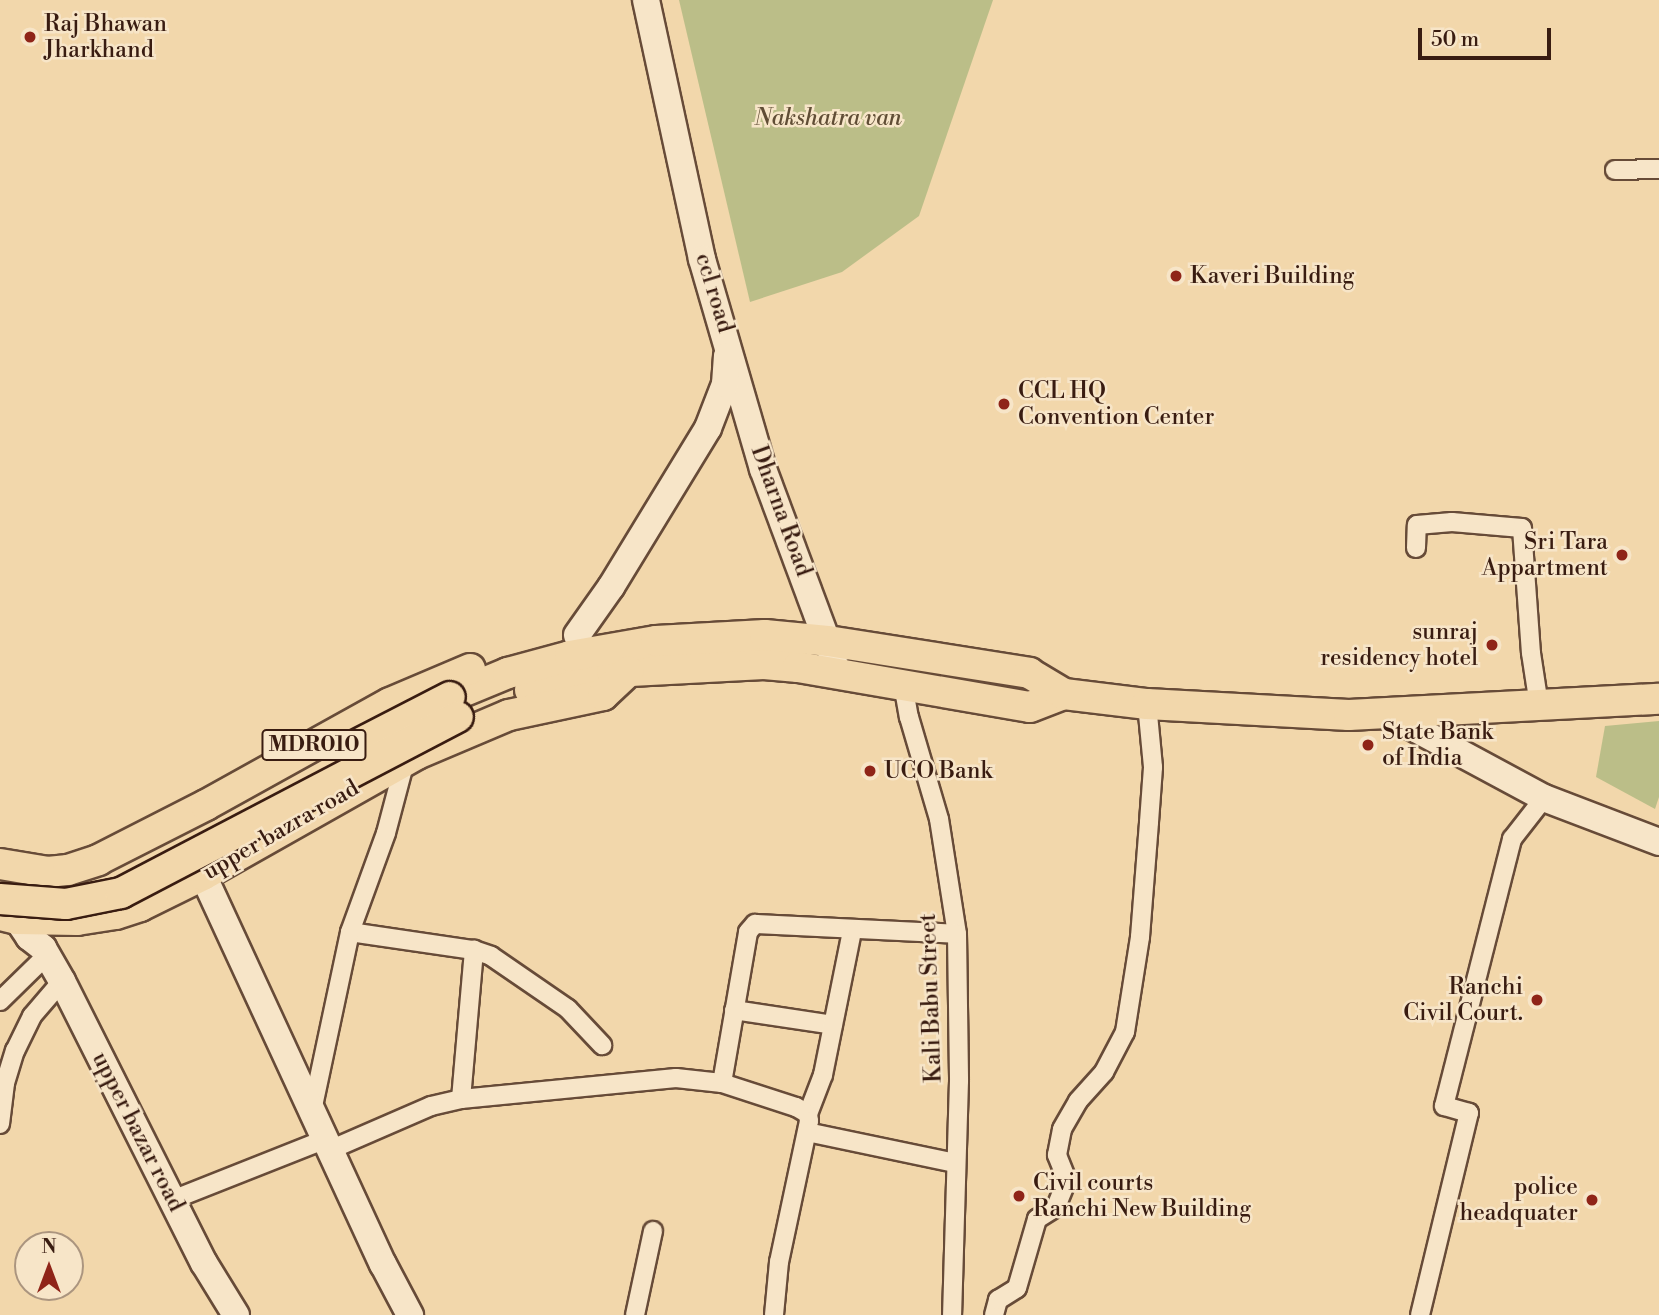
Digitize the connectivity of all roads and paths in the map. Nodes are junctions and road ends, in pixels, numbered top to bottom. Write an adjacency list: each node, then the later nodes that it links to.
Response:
1 (646, 0): 4 (main road, ccl road)
2 (1659, 169): 3 (street)
3 (1615, 170)
4 (729, 344): 6 (main road, ccl road); 7 (main road, Dharna Road)
5 (1416, 548): 14 (street)
6 (577, 635): 8 (main road, MDR010); 20 (main road, MDR010)
7 (828, 641): 8 (main road); 9 (main road, Dharna Road); 11 (main road)
8 (628, 658): 9 (main road); 16 (main road, upper bazra road / MDR010); 20 (main road, bridge)
9 (839, 675): 10 (main road)
10 (903, 684): 11 (main road); 23 (street, Kali Babu Street)
11 (1064, 694): 13 (main road)
12 (1659, 699): 14 (main road)
13 (1147, 704): 15 (main road); 45 (street)
14 (1539, 705): 15 (main road)
15 (1388, 714): 17 (main road)
16 (405, 761): 19 (main road, upper bazra road / MDR010); 22 (street)
17 (1544, 798): 18 (main road); 46 (street)
18 (1659, 842)
19 (203, 875): 20 (main road, upper bazra road / MDR010); 32 (main road)
20 (14, 901): 25 (main road, upper bazar road); 26 (street)
21 (852, 931): 23 (street); 27 (street); 28 (street)
22 (350, 932): 24 (street); 32 (street)
23 (957, 934): 37 (street, Kali Babu Street)
24 (474, 950): 29 (street); 31 (street)
25 (62, 981): 34 (street); 38 (main road, upper bazar road)
26 (0, 1001)
27 (734, 1010): 28 (street); 30 (street)
28 (833, 1025): 33 (street)
29 (602, 1045)
30 (722, 1083): 31 (street); 33 (street)
31 (461, 1099): 36 (street)
32 (312, 1111): 36 (main road)
33 (808, 1114): 35 (street)
34 (0, 1124)
35 (807, 1132): 37 (street); 43 (street)
36 (329, 1144): 38 (street); 41 (main road)
37 (956, 1163): 44 (street, Kali Babu Street)
38 (172, 1200): 40 (main road, upper bazar road)
39 (653, 1231): 42 (street)
40 (236, 1315)
41 (410, 1315)
42 (635, 1315)
43 (774, 1315)
44 (952, 1315)
45 (994, 1315)
46 (1420, 1315)

